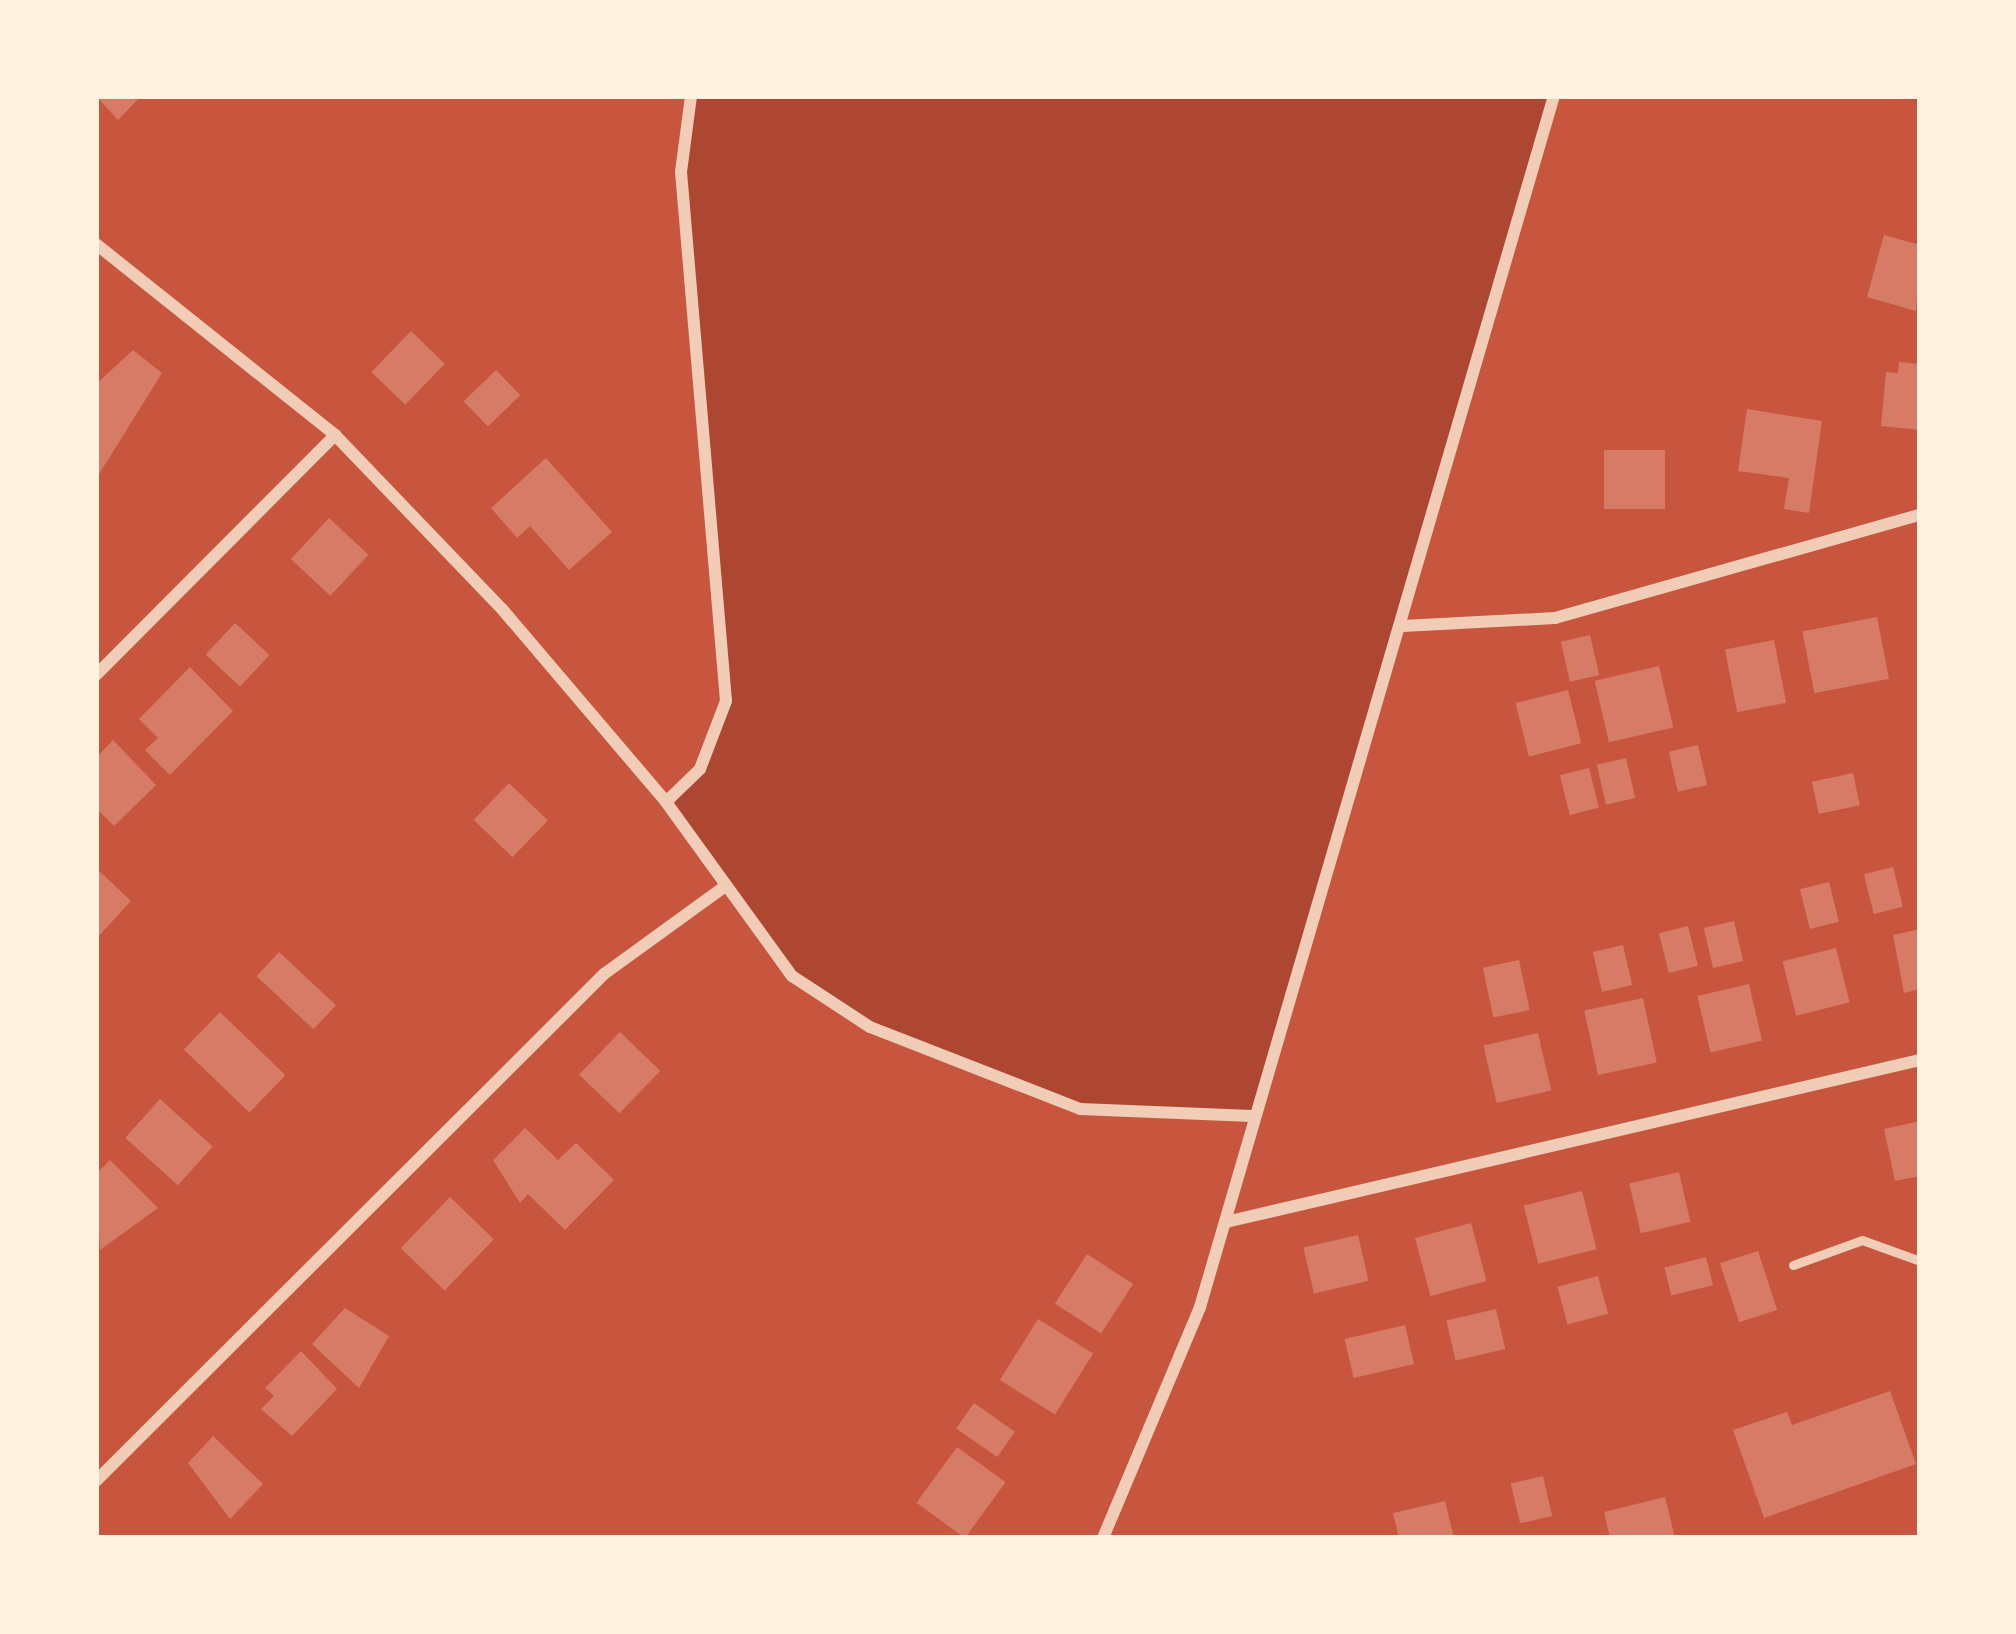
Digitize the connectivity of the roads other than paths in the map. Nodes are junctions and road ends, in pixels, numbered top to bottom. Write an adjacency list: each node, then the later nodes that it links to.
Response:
1 (691, 96): 8 (street)
2 (1554, 96): 6 (street)
3 (96, 244): 4 (street)
4 (335, 435): 7 (street); 8 (street)
5 (1920, 515): 6 (street)
6 (1403, 626): 11 (street)
7 (96, 675)
8 (666, 802): 9 (street)
9 (724, 886): 11 (street); 15 (street)
10 (1920, 1060): 12 (street)
11 (1252, 1117): 12 (street)
12 (1226, 1222): 16 (street)
13 (1920, 1261): 14 (lane)
14 (1792, 1265)
15 (96, 1481)
16 (1102, 1538)

